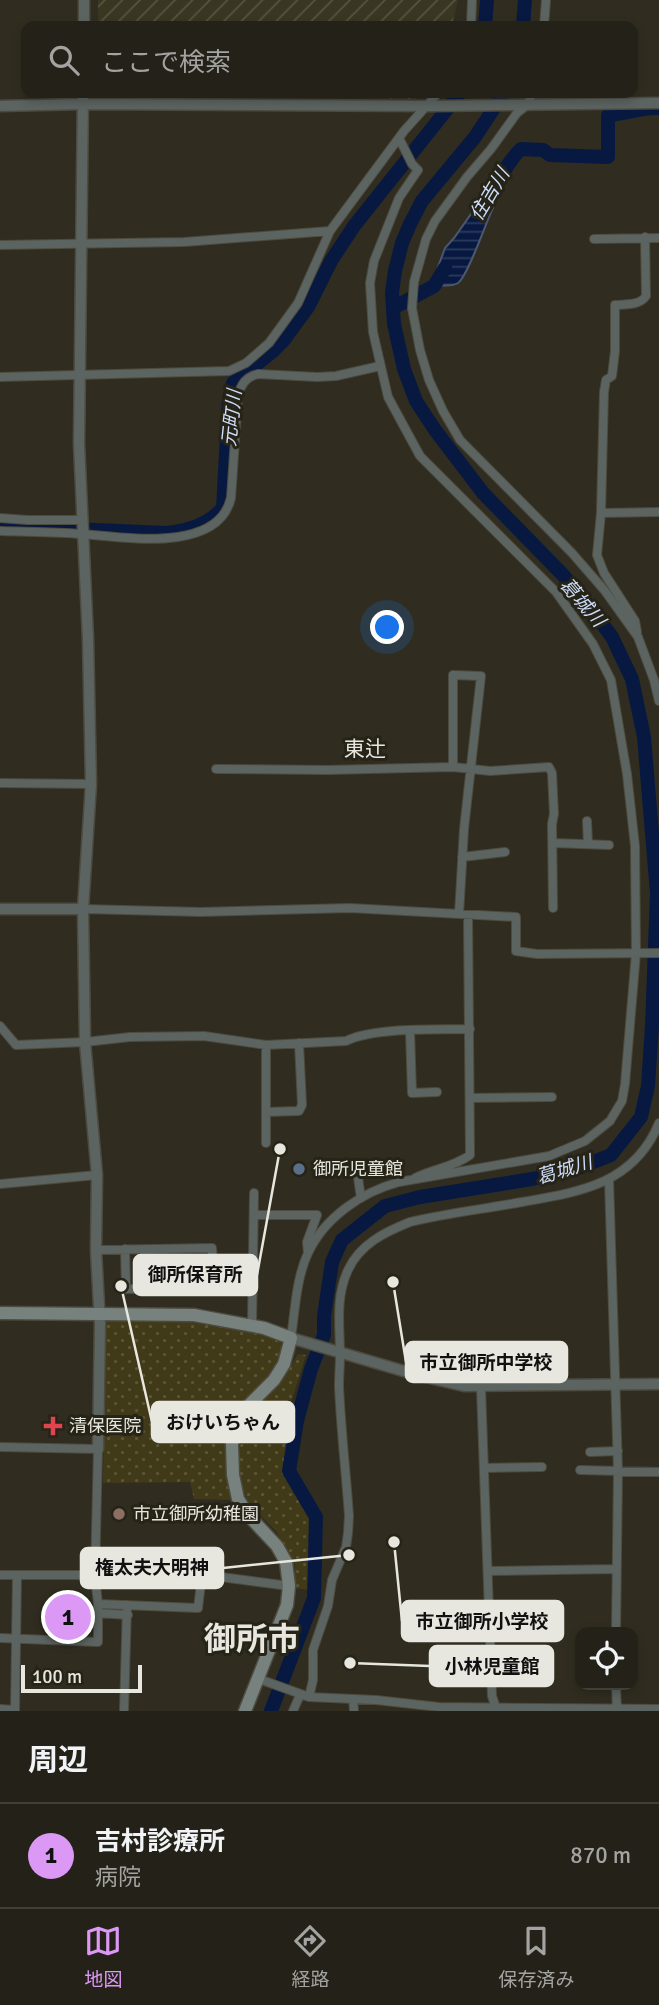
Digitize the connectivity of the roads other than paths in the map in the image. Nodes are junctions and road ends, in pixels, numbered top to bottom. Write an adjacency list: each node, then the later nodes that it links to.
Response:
1 (84, 0): 4 (street)
2 (472, 0): 5 (street)
3 (547, 0): 6 (street)
4 (83, 21)
5 (471, 21)
6 (545, 21)
7 (83, 98): 12 (street); 13 (street); 19 (street)
8 (435, 98): 13 (street)
9 (529, 98): 11 (street)
10 (659, 103): 11 (street)
11 (523, 105): 13 (street); 32 (street)
12 (0, 106)
13 (429, 106): 14 (street)
14 (402, 142): 15 (street); 22 (street)
15 (330, 231): 19 (street); 21 (street)
16 (645, 237): 17 (street); 18 (street); 27 (street)
17 (659, 238)
18 (594, 239)
19 (82, 244): 20 (street); 24 (street)
20 (0, 245)
21 (247, 363): 23 (street); 24 (street)
22 (380, 366): 23 (street); 49 (street)
23 (257, 373): 31 (street)
24 (80, 374): 25 (street); 29 (street)
25 (0, 377)
26 (659, 512): 27 (street)
27 (601, 513): 32 (street)
28 (0, 518): 29 (street)
29 (82, 520): 31 (street)
30 (0, 531): 31 (street)
31 (82, 534): 38 (street)
32 (638, 637): 33 (street)
33 (659, 701)
34 (453, 766): 35 (street); 35 (street); 36 (street)
35 (471, 767): 40 (street); 44 (street)
36 (216, 769)
37 (0, 783): 38 (street)
38 (91, 784): 47 (street)
39 (587, 821): 41 (street)
40 (553, 843): 41 (street); 45 (street)
41 (588, 844): 42 (street)
42 (609, 845)
43 (505, 852): 44 (street)
44 (462, 857): 48 (street)
45 (553, 908)
46 (0, 909): 47 (street)
47 (83, 909): 48 (street); 54 (street)
48 (464, 914): 49 (street); 52 (street)
49 (637, 953): 50 (street); 65 (street)
50 (659, 953)
51 (0, 1026): 54 (street)
52 (470, 1029): 53 (street); 59 (street)
53 (410, 1031): 55 (street); 57 (street)
54 (85, 1042): 56 (street); 64 (street)
55 (299, 1043): 56 (street); 60 (street)
56 (266, 1045): 60 (street)
57 (436, 1092)
58 (552, 1097): 59 (street)
59 (470, 1098): 65 (street)
60 (266, 1112): 62 (street)
61 (659, 1123): 66 (street)
62 (266, 1143)
63 (356, 1164): 69 (street)
64 (97, 1175): 67 (street); 72 (street)
65 (412, 1179): 69 (street)
66 (609, 1180): 78 (street); 80 (street)
67 (0, 1184)
68 (254, 1193): 70 (street)
69 (361, 1198): 73 (street)
70 (254, 1215): 73 (street); 76 (street)
71 (125, 1249): 71 (street); 72 (street)
72 (96, 1250): 75 (street)
73 (308, 1253): 77 (street)
74 (0, 1313): 75 (main road)
75 (98, 1315): 76 (main road); 83 (street)
76 (252, 1325): 77 (main road)
77 (296, 1340): 78 (street); 97 (main road)
78 (336, 1352): 81 (street); 109 (street)
79 (659, 1384): 80 (street)
80 (616, 1385): 81 (street); 84 (street)
81 (481, 1388): 87 (street)
82 (0, 1447): 83 (street)
83 (98, 1449): 96 (street)
84 (618, 1451): 85 (street); 89 (street)
85 (590, 1452)
86 (542, 1467): 87 (street)
87 (484, 1468): 92 (street)
88 (580, 1470): 89 (street)
89 (618, 1471): 90 (street); 91 (street)
90 (659, 1472)
91 (616, 1569): 92 (street); 102 (street)
92 (488, 1571): 106 (street)
93 (0, 1575): 95 (street)
94 (201, 1575): 96 (street); 97 (street); 99 (street)
95 (17, 1576): 96 (street); 104 (street)
96 (95, 1576): 98 (street)
97 (289, 1586): 107 (main road)
98 (98, 1604): 99 (street); 100 (street)
99 (127, 1605): 101 (street)
100 (98, 1614): 101 (street); 104 (street)
101 (128, 1615): 116 (street)
102 (616, 1627)
103 (0, 1638): 104 (street)
104 (16, 1639): 114 (street)
105 (529, 1656): 106 (street)
106 (491, 1658): 112 (street)
107 (262, 1681): 109 (street); 117 (main road)
108 (617, 1690): 115 (street)
109 (302, 1695): 110 (street); 118 (street)
110 (353, 1699): 112 (street); 119 (street)
111 (0, 1709): 114 (street)
112 (497, 1709): 115 (street)
113 (659, 1709): 115 (street)
114 (15, 1710)
115 (617, 1710)
116 (124, 1711)
117 (245, 1711)
118 (293, 1711)
119 (354, 1711)

